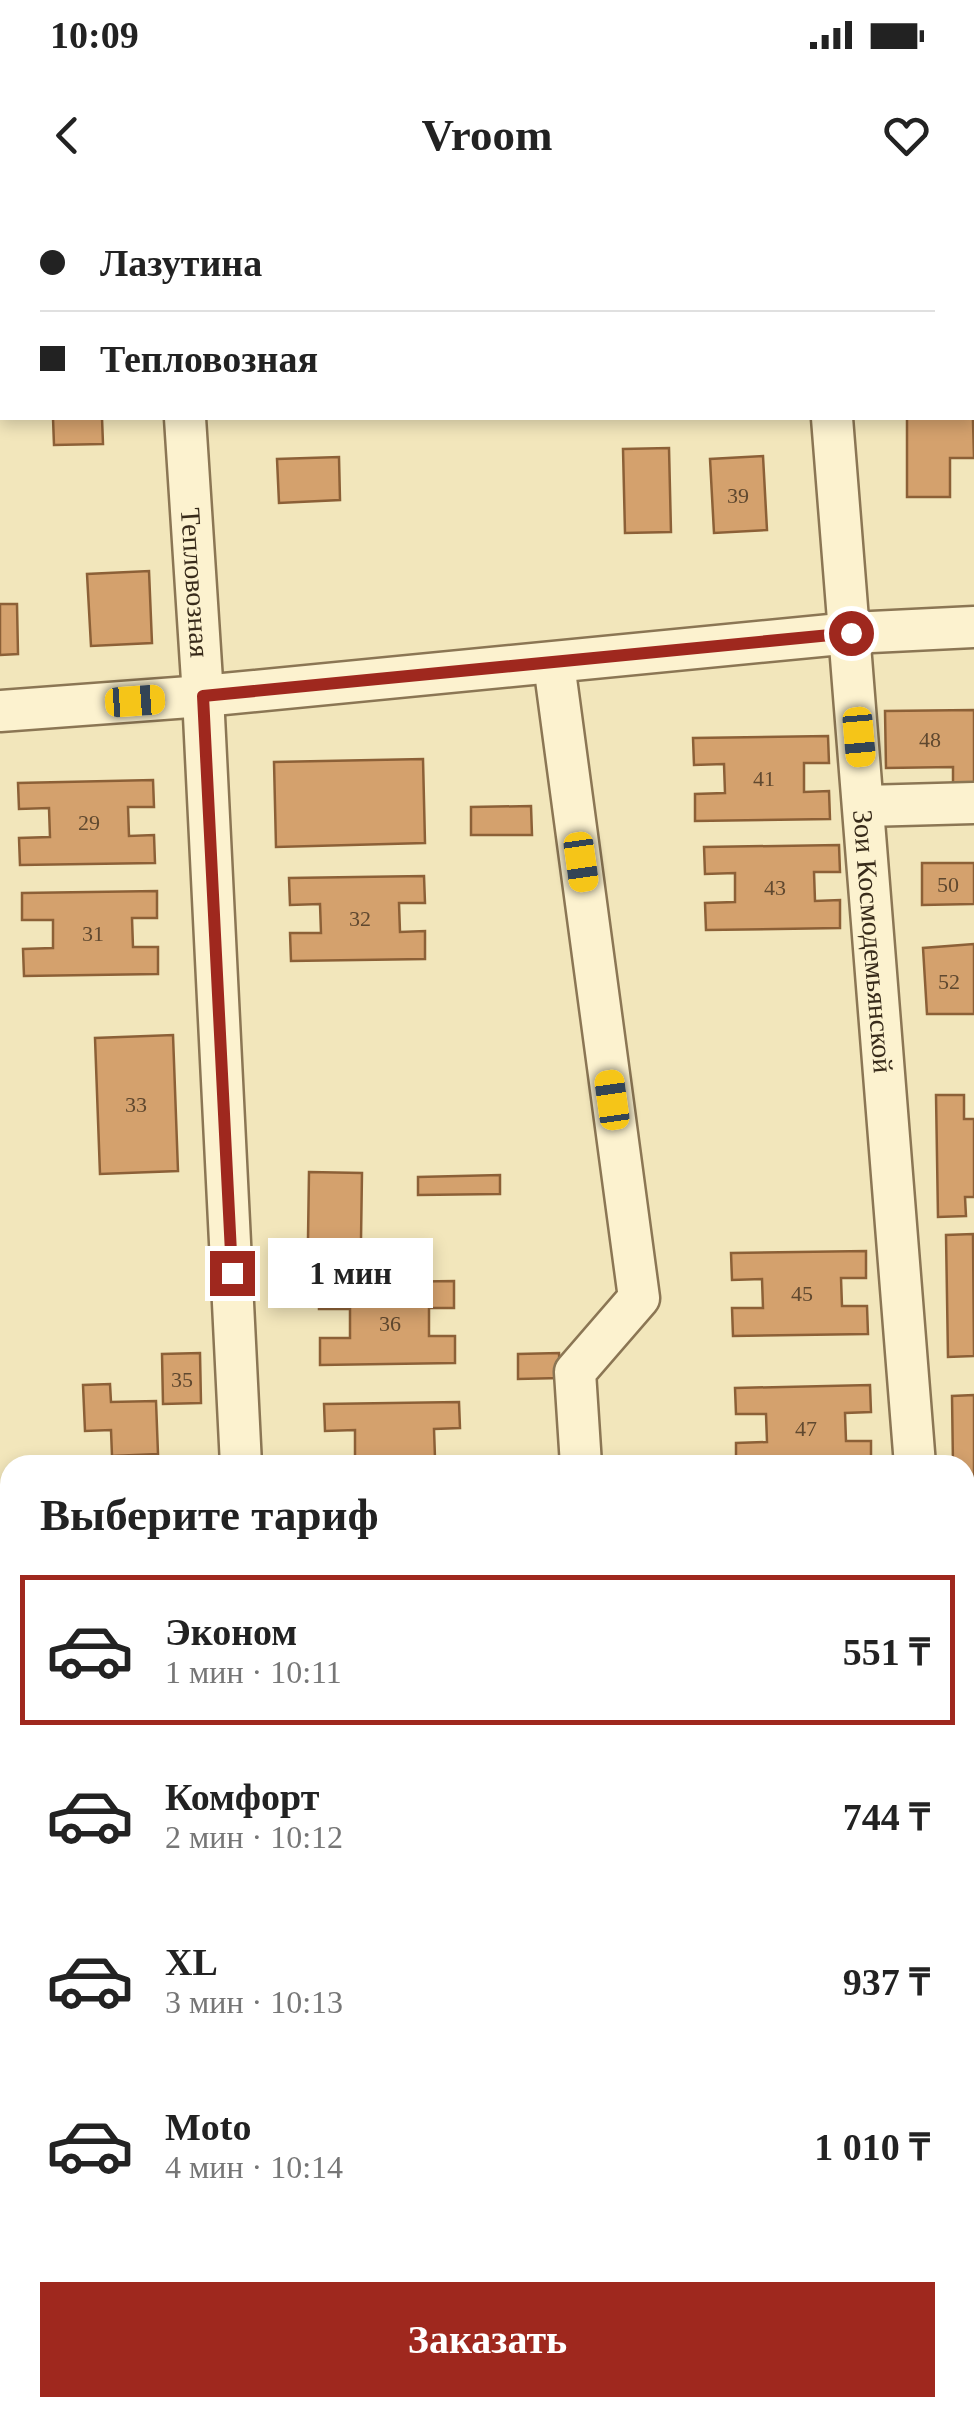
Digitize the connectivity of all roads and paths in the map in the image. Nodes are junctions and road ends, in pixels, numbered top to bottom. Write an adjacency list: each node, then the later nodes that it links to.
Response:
1 (185, 420): 6 (street, Тепловозная)
2 (832, 420): 4 (street, Зои Космодемьянской)
3 (974, 627): 4 (street)
4 (851, 633): 5 (street); 9 (street, Зои Космодемьянской)
5 (554, 664): 6 (street); 11 (street)
6 (203, 696): 7 (street); 10 (street, Тепловозная)
7 (0, 711)
8 (974, 802): 9 (street)
9 (865, 806): 12 (street, Зои Космодемьянской)
10 (241, 1455)
11 (580, 1455)
12 (914, 1455)

